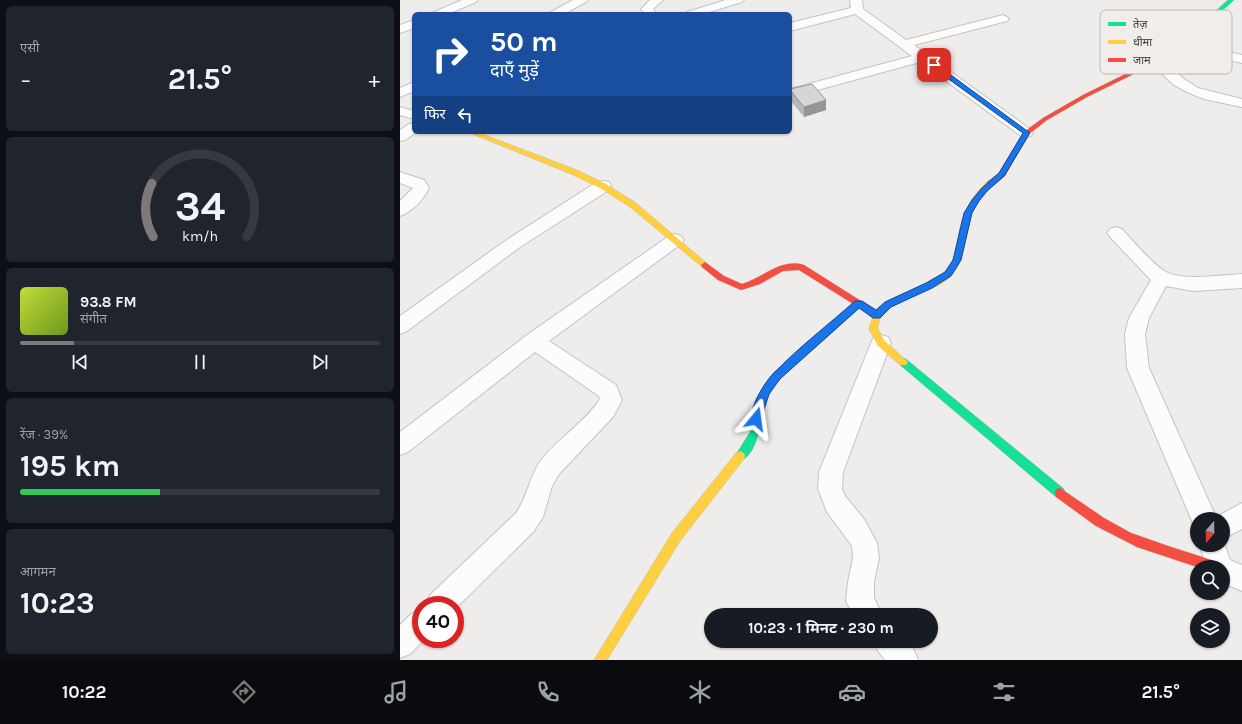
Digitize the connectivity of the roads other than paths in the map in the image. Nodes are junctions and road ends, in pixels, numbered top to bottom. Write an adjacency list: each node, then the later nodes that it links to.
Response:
1 (472, 0): 8 (street)
2 (657, 0): 10 (street)
3 (738, 0): 11 (street)
4 (1231, 0): 7 (street)
5 (582, 4): 9 (street)
6 (857, 5): 14 (street); 16 (street)
7 (1220, 10)
8 (443, 12)
9 (560, 12)
10 (649, 12)
11 (698, 12)
12 (1003, 19): 16 (street)
13 (412, 25): 15 (street)
14 (792, 25)
15 (400, 29)
16 (904, 44): 17 (street)
17 (923, 57): 23 (street); 29 (street)
18 (1232, 57): 19 (street)
19 (1242, 59)
20 (1130, 74): 29 (street)
21 (1171, 74): 25 (street)
22 (412, 87): 24 (street)
23 (794, 92)
24 (400, 93)
25 (1242, 103)
26 (400, 111): 27 (street)
27 (412, 114)
28 (412, 128): 31 (street)
29 (1026, 133): 40 (street)
30 (476, 134): 33 (street)
31 (400, 137)
32 (400, 177): 34 (street)
33 (603, 186): 36 (street); 41 (street)
34 (400, 210)
35 (1116, 233): 37 (street)
36 (675, 240): 39 (street); 42 (street)
37 (1161, 278): 38 (street); 45 (street)
38 (1242, 281)
39 (858, 304): 40 (street); 56 (street)
40 (877, 315): 43 (street)
41 (400, 326)
42 (534, 342): 44 (street); 51 (street)
43 (881, 343): 48 (street); 52 (street)
44 (400, 445)
45 (1201, 512)
46 (1242, 515): 47 (street)
47 (1230, 523)
48 (1194, 560)
49 (1230, 573): 50 (street)
50 (1242, 578)
51 (449, 596)
52 (864, 608)
53 (412, 633): 54 (street)
54 (400, 644)
55 (894, 648): 57 (street)
56 (600, 660)
57 (904, 660)

